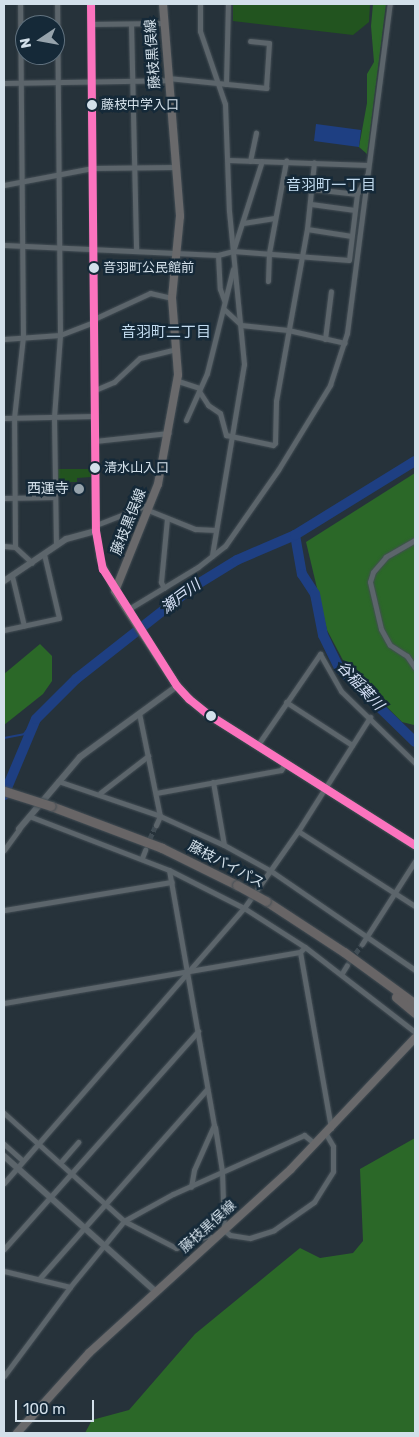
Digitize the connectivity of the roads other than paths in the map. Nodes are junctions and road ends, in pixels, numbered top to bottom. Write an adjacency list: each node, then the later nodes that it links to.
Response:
1 (20, 4): 17 (street)
2 (57, 4): 14 (street)
3 (91, 4): 9 (street)
4 (163, 4): 8 (main road, 藤枝黒俣線)
5 (200, 4): 18 (street)
6 (228, 4): 19 (street)
7 (390, 4): 26 (street)
8 (164, 23): 10 (street); 12 (main road, 藤枝黒俣線)
9 (91, 24): 10 (street); 15 (street)
10 (131, 24): 13 (street)
11 (250, 41): 19 (street)
12 (168, 79): 13 (street); 18 (street); 27 (main road, 藤枝黒俣線)
13 (134, 80): 15 (street); 29 (street)
14 (58, 82): 15 (street); 17 (street); 30 (street)
15 (91, 82): 28 (street)
16 (4, 83): 17 (street)
17 (21, 83): 32 (street)
18 (219, 84): 19 (street); 21 (street)
19 (226, 84)
20 (256, 133): 24 (street)
21 (228, 160): 24 (street); 46 (street)
22 (262, 160): 23 (street); 24 (street); 39 (street)
23 (286, 160): 25 (street); 38 (street)
24 (250, 161)
25 (314, 162): 26 (street); 34 (street)
26 (368, 165): 31 (street)
27 (175, 167): 29 (street); 48 (main road, 藤枝黒俣線)
28 (92, 168): 29 (street); 30 (street); 45 (street)
29 (135, 168): 47 (street)
30 (58, 174): 32 (street); 44 (street)
31 (367, 175): 35 (street); 65 (street)
32 (22, 182): 33 (street); 43 (street)
33 (4, 186)
34 (313, 189): 35 (street); 36 (street)
35 (357, 194): 37 (street)
36 (311, 204): 37 (street); 40 (street)
37 (355, 210): 41 (street)
38 (275, 218): 39 (street); 49 (street)
39 (243, 223): 46 (street)
40 (307, 229): 41 (street); 51 (street)
41 (352, 236): 51 (street)
42 (4, 245): 43 (street)
43 (23, 245): 44 (street); 62 (street)
44 (60, 247): 45 (street); 61 (street)
45 (93, 249): 47 (street); 58 (street)
46 (233, 250): 49 (street); 50 (street); 52 (street)
47 (136, 251): 48 (street)
48 (178, 253): 50 (street); 55 (main road, 藤枝黒俣線)
49 (269, 253): 51 (street); 53 (street)
50 (218, 255): 56 (street)
51 (302, 255): 60 (street)
52 (234, 266): 56 (street); 59 (street)
53 (268, 281)
54 (331, 291): 64 (street)
55 (172, 298): 58 (street); 66 (main road, 藤枝黒俣線)
56 (224, 301): 57 (street)
57 (225, 310): 59 (street); 69 (street)
58 (94, 321): 61 (street); 68 (street)
59 (241, 325): 60 (street); 76 (street)
60 (288, 330): 64 (street); 76 (street)
61 (60, 334): 62 (street); 70 (street)
62 (23, 337): 63 (street); 73 (street)
63 (4, 339)
64 (324, 339): 65 (street)
65 (345, 344): 90 (street)
66 (177, 349): 67 (main road, 藤枝黒俣線); 68 (street)
67 (178, 380): 69 (street); 75 (main road, 藤枝黒俣線)
68 (95, 390): 71 (street)
69 (200, 390): 74 (street); 76 (street)
70 (54, 416): 71 (street); 73 (street); 78 (street)
71 (95, 416): 77 (street)
72 (4, 418): 73 (street)
73 (14, 418): 80 (street)
74 (186, 420)
75 (169, 433): 77 (street); 81 (main road, 藤枝黒俣線)
76 (232, 436): 84 (street)
77 (95, 442): 83 (street)
78 (55, 497): 80 (street); 86 (street)
79 (4, 498): 80 (street)
80 (15, 498): 88 (street)
81 (149, 507): 82 (street); 83 (street); 95 (main road, 藤枝黒俣線)
82 (168, 519): 84 (street); 94 (street)
83 (96, 528): 86 (street); 95 (street)
84 (216, 530): 90 (street)
85 (415, 540): 99 (street)
86 (56, 545): 89 (street)
87 (4, 546): 88 (street)
88 (15, 548): 91 (street)
89 (44, 554): 91 (street); 97 (street)
90 (212, 557): 94 (street)
91 (32, 563): 92 (street)
92 (12, 576): 93 (street); 97 (street)
93 (4, 581)
94 (164, 588): 96 (street)
95 (115, 591): 96 (main road)
96 (129, 612): 100 (main road)
97 (24, 626): 98 (street)
98 (4, 630)
99 (415, 668)
100 (177, 686): 102 (street); 105 (main road)
101 (286, 702): 103 (street); 104 (street); 105 (street)
102 (139, 713): 106 (street); 109 (street)
103 (370, 717): 104 (street); 107 (street)
104 (352, 745): 111 (street)
105 (257, 746): 108 (main road)
106 (148, 756): 113 (street); 114 (street)
107 (415, 763)
108 (285, 764): 110 (street); 111 (main road)
109 (57, 780): 113 (street); 115 (street)
110 (213, 782): 114 (street); 120 (street)
111 (325, 788): 119 (street); 121 (main road)
112 (4, 791): 137 (highway, 藤枝バイパス, bridge)
113 (100, 793): 116 (street)
114 (156, 793): 116 (street)
115 (29, 816): 118 (street); 124 (street)
116 (160, 816): 117 (street); 120 (street)
117 (156, 825)
118 (19, 829): 122 (street)
119 (298, 832): 127 (street); 129 (street)
120 (224, 845): 127 (street)
121 (415, 845)
122 (4, 850)
123 (145, 850): 124 (street)
124 (142, 858): 126 (street)
125 (415, 861): 129 (street)
126 (169, 870): 128 (street); 131 (street)
127 (271, 871): 131 (street); 133 (street)
128 (172, 882): 132 (street); 140 (street)
129 (396, 893): 130 (street); 133 (street)
130 (415, 906)
131 (244, 908): 135 (street); 140 (street)
132 (4, 910)
133 (367, 936): 134 (street); 139 (street)
134 (362, 944)
135 (305, 946): 136 (street); 141 (street)
136 (300, 952): 140 (street); 152 (street)
137 (344, 952): 142 (highway); 144 (highway, 藤枝バイパス); 145 (highway)
138 (347, 965): 141 (street)
139 (415, 970)
140 (188, 973): 143 (street); 146 (street); 155 (street)
141 (342, 973): 147 (street)
142 (415, 998)
143 (4, 1002)
144 (415, 1004)
145 (415, 1013)
146 (198, 1031): 149 (street); 162 (street)
147 (415, 1032)
148 (415, 1038): 152 (main road, 藤枝黒俣線)
149 (207, 1089): 151 (street); 166 (street)
150 (4, 1113): 155 (street)
151 (214, 1125): 161 (street); 164 (street)
152 (328, 1131): 156 (main road, 藤枝黒俣線); 169 (street)
153 (78, 1142): 159 (street)
154 (4, 1144): 158 (street)
155 (38, 1144): 158 (street); 159 (street)
156 (315, 1144): 161 (street); 169 (main road, 藤枝黒俣線)
157 (5, 1157): 160 (street)
158 (23, 1161): 160 (street)
159 (60, 1163): 162 (street)
160 (17, 1168): 163 (street); 165 (street)
161 (222, 1171): 164 (street); 169 (street)
162 (72, 1174): 165 (street); 166 (street)
163 (4, 1183)
164 (191, 1186): 167 (street)
165 (52, 1198): 168 (street); 172 (street)
166 (105, 1203): 167 (street); 168 (street)
167 (124, 1221): 170 (street); 171 (street)
168 (84, 1227): 171 (street); 174 (street)
169 (224, 1230): 170 (main road, 藤枝黒俣線)
170 (215, 1238): 176 (main road, 藤枝黒俣線)
171 (103, 1245): 175 (street); 176 (street)
172 (4, 1249)
173 (4, 1271): 174 (street)
174 (38, 1279): 175 (street)
175 (70, 1287): 177 (street)
176 (155, 1291): 178 (main road, 藤枝黒俣線)
177 (4, 1376)
178 (17, 1433)

